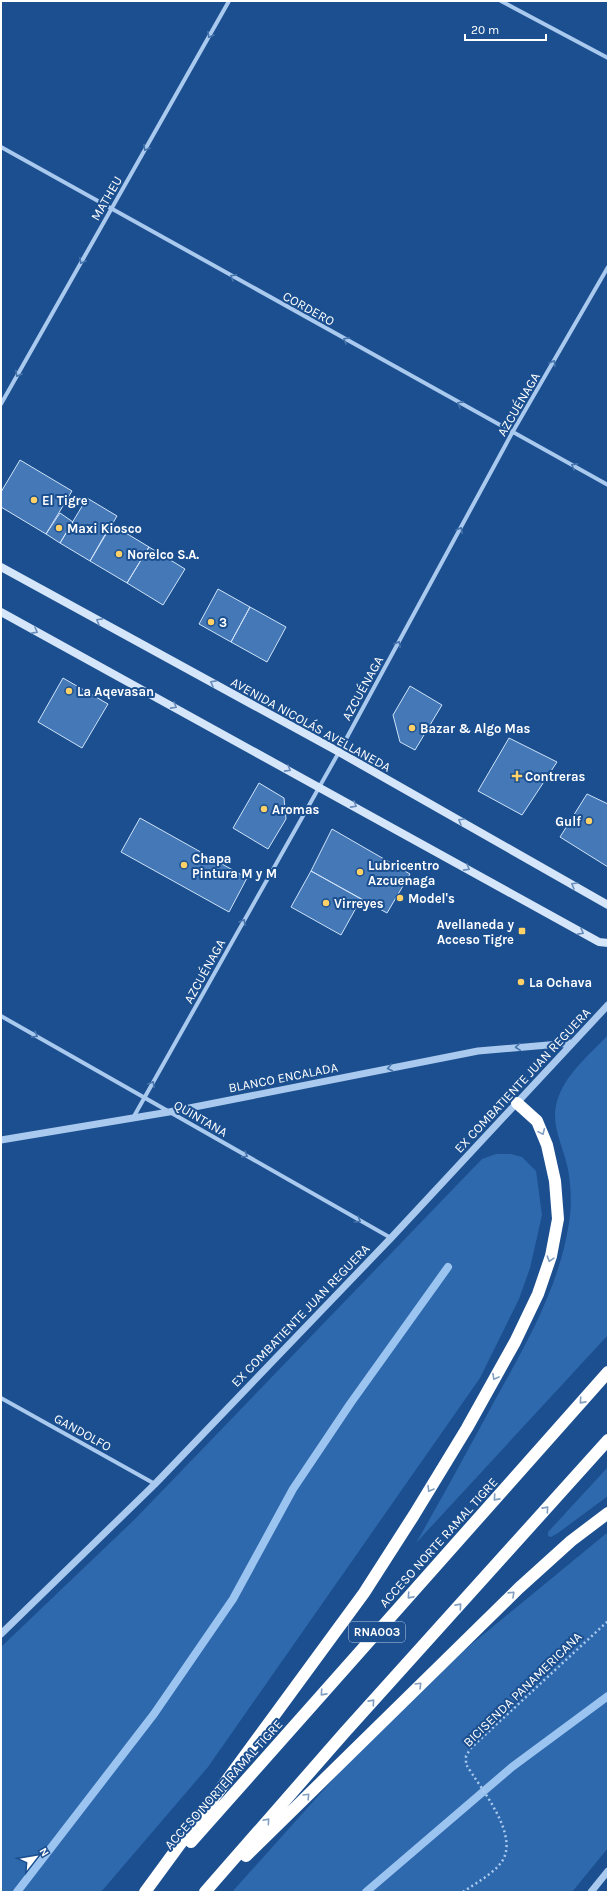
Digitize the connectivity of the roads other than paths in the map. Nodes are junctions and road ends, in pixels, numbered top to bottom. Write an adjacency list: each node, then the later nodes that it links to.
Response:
1 (229, 1): 5 (street, MATHEU, one-way to 5)
2 (501, 1): 3 (street)
3 (608, 58)
4 (1, 147): 5 (street, CORDERO)
5 (111, 209): 7 (street, MATHEU, one-way to 7); 8 (street, CORDERO, one-way to 5)
6 (608, 267): 8 (street, AZCUÉNAGA, one-way to 6)
7 (1, 404)
8 (512, 433): 9 (street, CORDERO, one-way to 8); 12 (street, AZCUÉNAGA, one-way to 8)
9 (608, 485)
10 (1, 567): 12 (main road, AVENIDA NICOLÁS AVELLANEDA, one-way to 10)
11 (1, 612): 13 (main road, one-way to 13)
12 (339, 752): 13 (street, AZCUÉNAGA); 14 (main road, AVENIDA NICOLÁS AVELLANEDA, one-way to 12)
13 (320, 786): 15 (main road, one-way to 15); 19 (street, AZCUÉNAGA, one-way to 13)
14 (608, 905)
15 (608, 943)
16 (608, 1005): 18 (street, EX COMBATIENTE JUAN REGUERA)
17 (1, 1016): 19 (street, QUINTANA, one-way to 19)
18 (571, 1043): 20 (street, EX COMBATIENTE JUAN REGUERA); 21 (street, BLANCO ENCALADA, one-way to 21)
19 (145, 1097): 21 (street, QUINTANA); 22 (street, AZCUÉNAGA)
20 (517, 1103): 24 (street, EX COMBATIENTE JUAN REGUERA); 32 (highway, one-way to 32)
21 (169, 1112): 22 (street, BLANCO ENCALADA); 24 (street, QUINTANA, one-way to 24)
22 (133, 1118): 23 (street, BLANCO ENCALADA)
23 (1, 1140)
24 (391, 1238): 28 (street, EX COMBATIENTE JUAN REGUERA)
25 (608, 1372): 32 (highway, ACCESO NORTE RAMAL TIGRE / RNA003, one-way to 32)
26 (1, 1398): 28 (street, GANDOLFO)
27 (608, 1440): 33 (highway, RNA003, one-way to 27)
28 (155, 1484): 30 (street, EX COMBATIENTE JUAN REGUERA)
29 (608, 1513): 34 (highway, one-way to 29)
30 (1, 1634)
31 (608, 1871): 35 (street)
32 (146, 1892)
33 (205, 1892)
34 (209, 1892)
35 (591, 1892)

